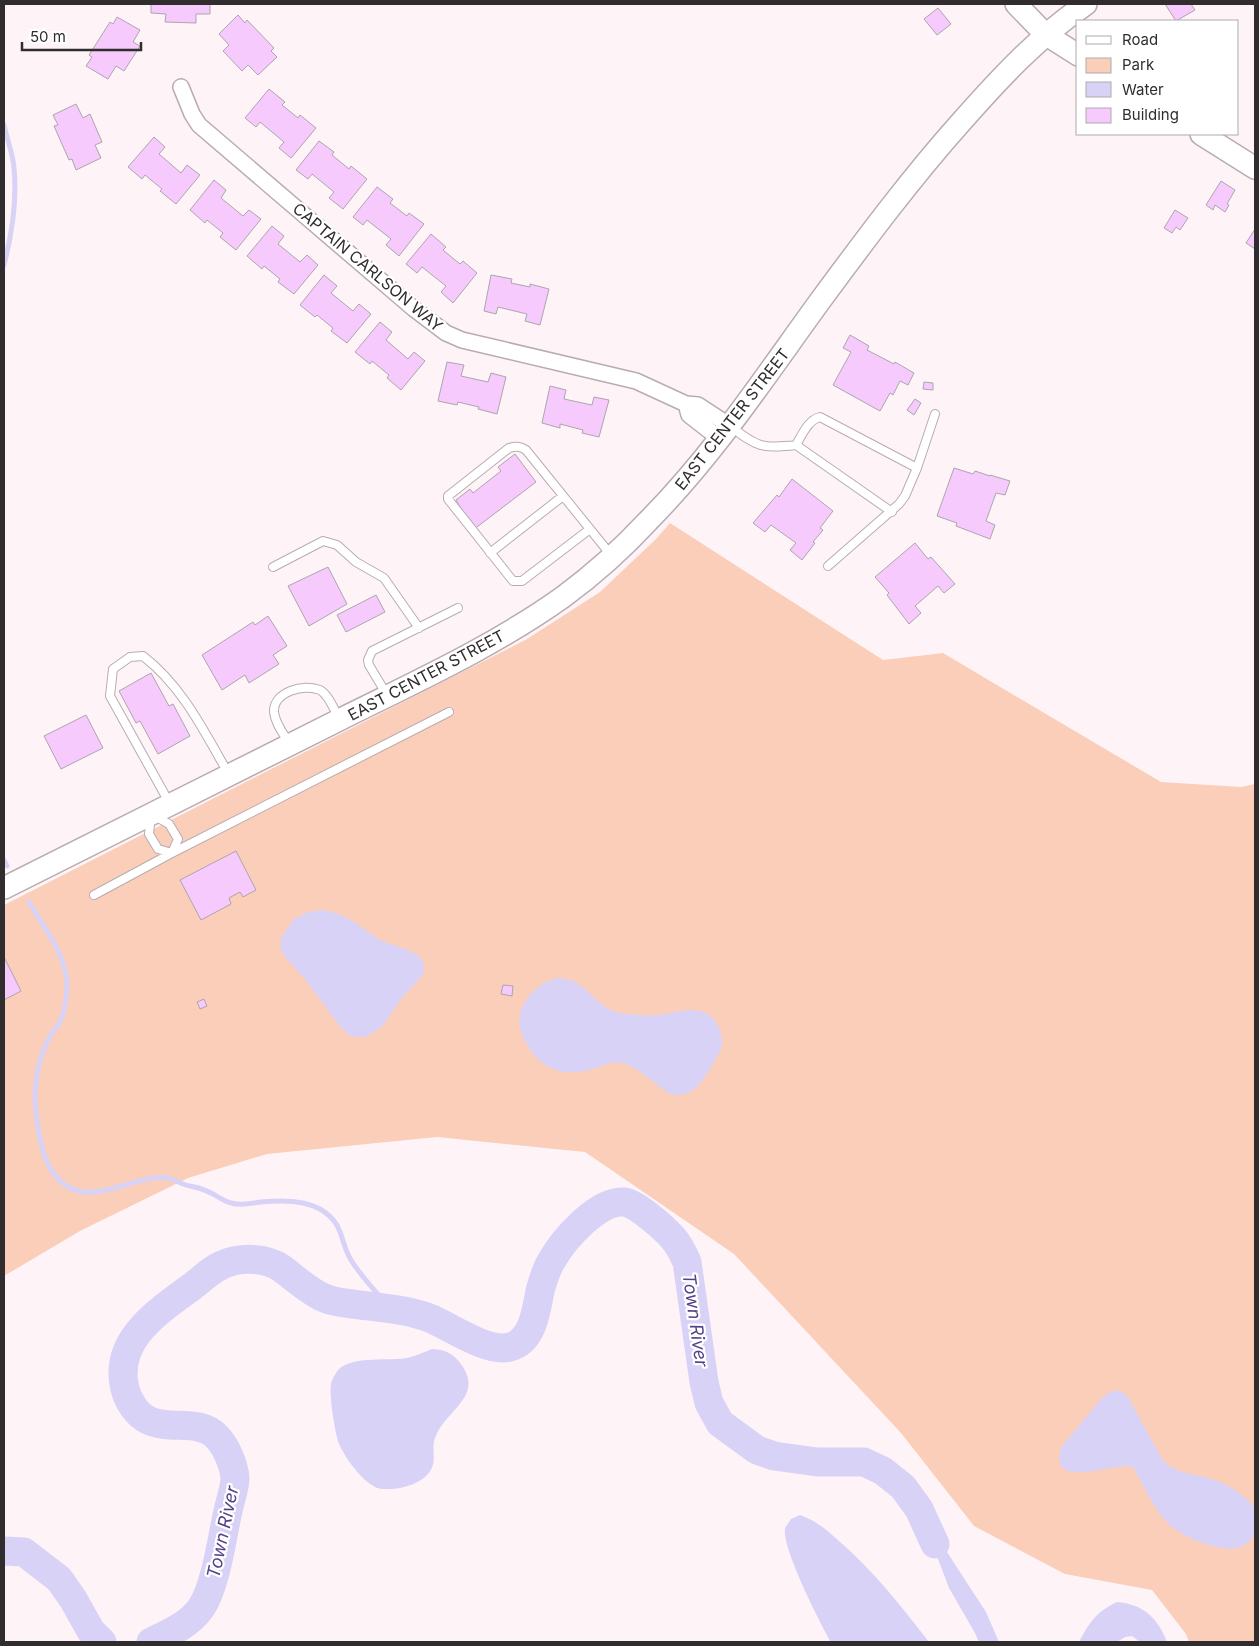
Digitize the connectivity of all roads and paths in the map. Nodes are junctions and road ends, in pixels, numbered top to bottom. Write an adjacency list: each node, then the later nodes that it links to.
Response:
1 (1016, 4): 3 (main road)
2 (1086, 4): 3 (main road, EAST CENTER STREET)
3 (1045, 34): 4 (main road); 9 (main road, EAST CENTER STREET)
4 (1076, 54)
5 (181, 87): 9 (street, CAPTAIN CARLSON WAY)
6 (1203, 135): 7 (main road)
7 (1255, 168)
8 (935, 414): 11 (lane)
9 (725, 432): 10 (lane); 16 (main road, EAST CENTER STREET)
10 (796, 445): 11 (lane); 13 (lane)
11 (917, 468): 13 (lane)
12 (563, 496): 14 (lane); 15 (lane); 15 (lane)
13 (892, 512): 18 (lane)
14 (590, 529): 15 (lane); 16 (lane)
15 (490, 553)
16 (612, 557): 21 (main road, EAST CENTER STREET)
17 (273, 566): 20 (lane)
18 (828, 566)
19 (458, 608): 20 (lane)
20 (419, 628): 21 (lane)
21 (387, 695): 23 (main road, EAST CENTER STREET)
22 (449, 712): 28 (lane)
23 (340, 719): 24 (main road, EAST CENTER STREET); 24 (lane)
24 (290, 744): 25 (main road, EAST CENTER STREET)
25 (229, 775): 26 (main road, EAST CENTER STREET); 26 (lane)
26 (170, 804): 27 (main road, EAST CENTER STREET)
27 (151, 814): 28 (lane); 28 (lane); 29 (main road, EAST CENTER STREET)
28 (172, 853): 30 (lane)
29 (4, 888)
30 (94, 895)

